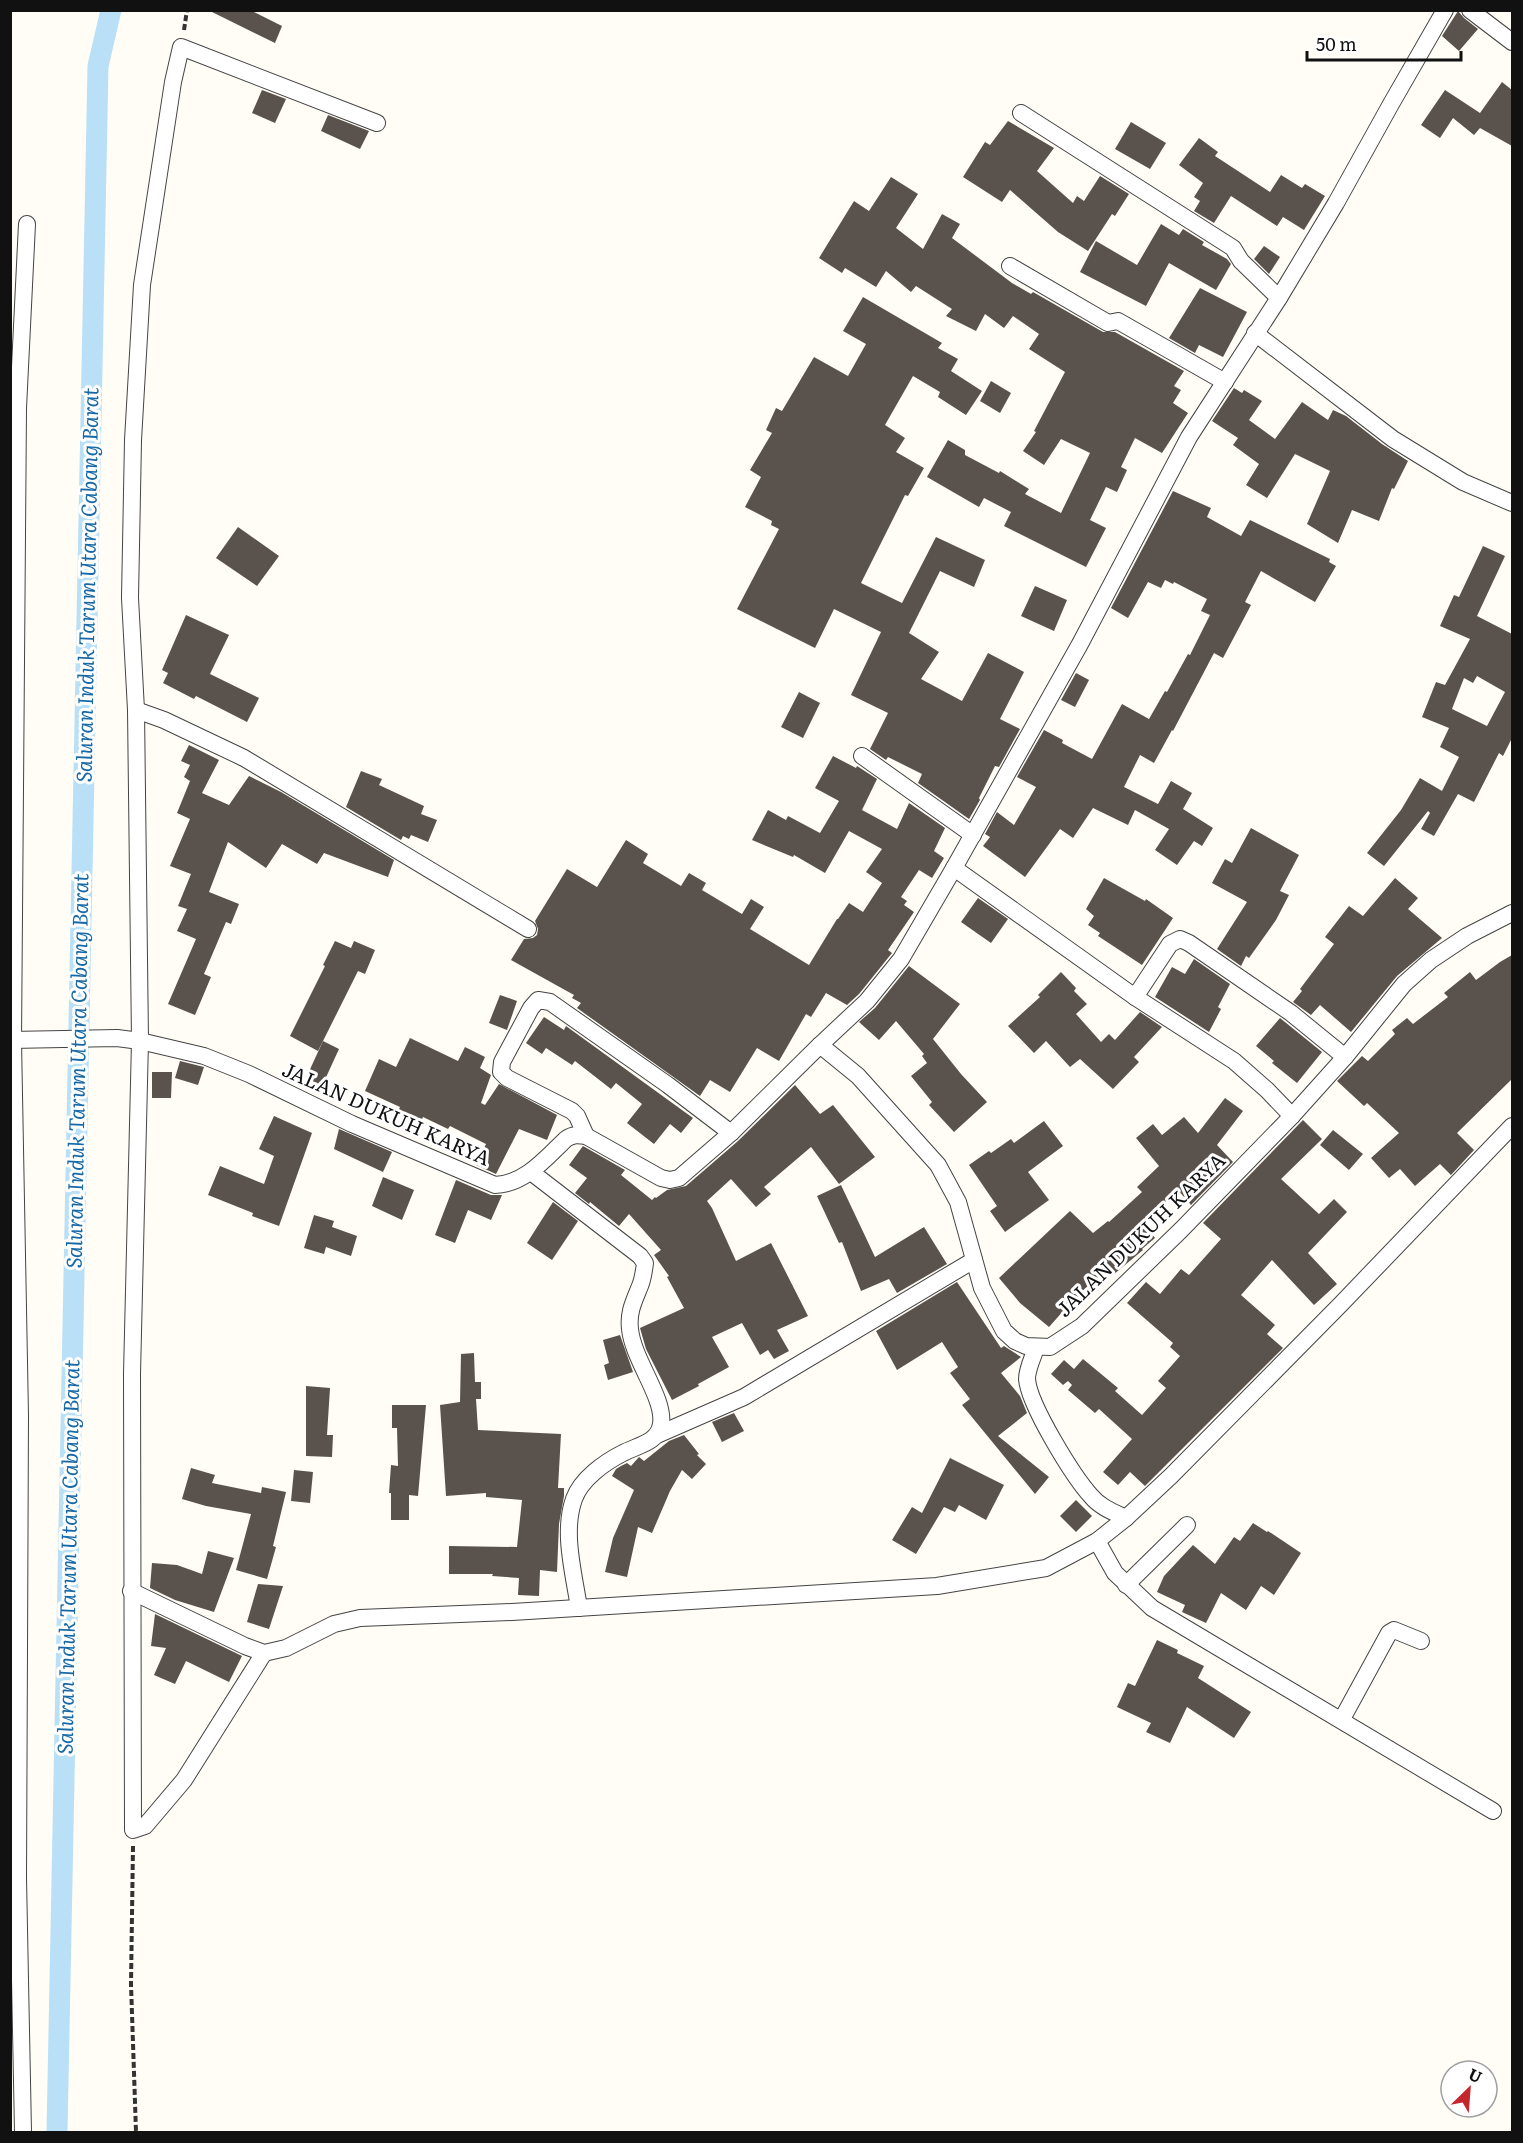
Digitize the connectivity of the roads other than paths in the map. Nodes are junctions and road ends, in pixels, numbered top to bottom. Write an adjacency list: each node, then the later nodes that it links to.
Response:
1 (1445, 10): 8 (street)
2 (1470, 10): 3 (street)
3 (1512, 42)
4 (1021, 113): 8 (street)
5 (377, 123): 12 (street)
6 (27, 224): 19 (street)
7 (1010, 266): 10 (street)
8 (1279, 298): 9 (street)
9 (1256, 333): 10 (street); 11 (street)
10 (1225, 382): 14 (street)
11 (1512, 503)
12 (136, 710): 17 (street); 20 (street)
13 (862, 756): 14 (street)
14 (973, 835): 15 (street)
15 (954, 868): 18 (street); 21 (street)
16 (1512, 913): 22 (street, JALAN DUKUH KARYA)
17 (528, 929)
18 (1135, 997): 22 (street); 23 (street)
19 (12, 1041): 20 (street, JALAN DUKUH KARYA); 30 (street)
20 (140, 1041): 27 (street, JALAN DUKUH KARYA); 36 (street)
21 (820, 1045): 25 (street); 28 (street)
22 (1345, 1057): 23 (street, JALAN DUKUH KARYA)
23 (1292, 1116): 29 (street, JALAN DUKUH KARYA)
24 (1512, 1126): 32 (street)
25 (731, 1133): 26 (street); 26 (street)
26 (586, 1136): 27 (street, JALAN DUKUH KARYA)
27 (531, 1172): 31 (street)
28 (974, 1260): 29 (street); 31 (street)
29 (1036, 1348): 32 (street)
30 (15, 1415): 42 (street)
31 (657, 1435): 37 (street)
32 (1126, 1518): 34 (street)
33 (1187, 1525): 35 (street)
34 (1097, 1541): 35 (street); 37 (street)
35 (1126, 1585): 40 (street)
36 (131, 1591): 39 (street); 39 (street)
37 (579, 1608): 39 (street)
38 (1421, 1641): 40 (street)
39 (264, 1653)
40 (1342, 1719): 41 (street)
41 (1493, 1810)
42 (23, 2133)

